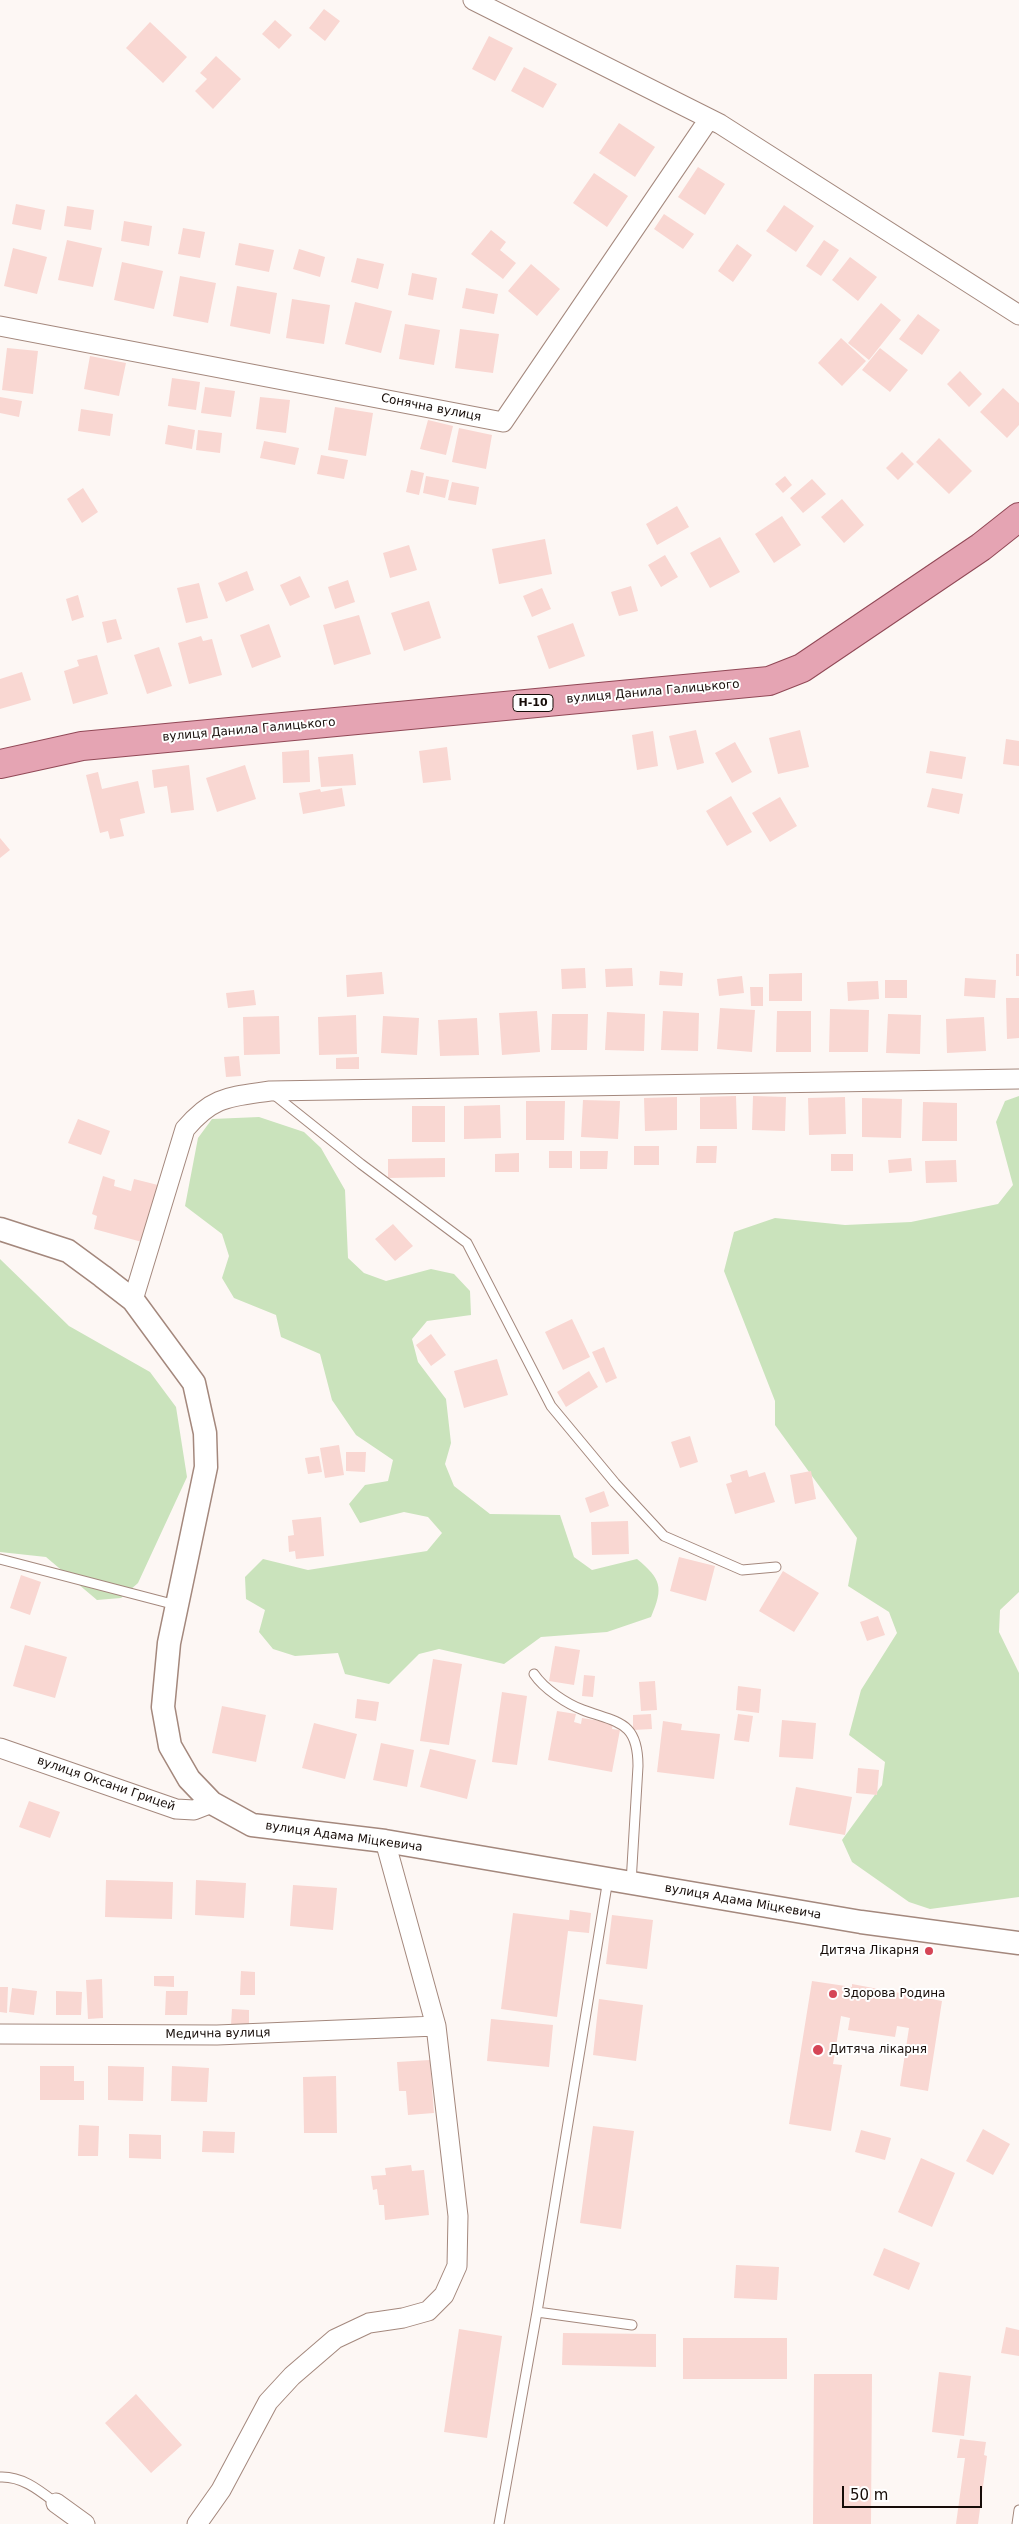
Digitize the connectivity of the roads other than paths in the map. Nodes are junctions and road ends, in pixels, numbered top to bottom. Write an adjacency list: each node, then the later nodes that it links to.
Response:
1 (473, 0): 2 (street)
2 (709, 118): 3 (street); 4 (street, Сонячна вулиця)
3 (1017, 308)
4 (0, 326)
5 (1019, 517): 6 (main road, вулиця Данила Галицького / Н-10)
6 (0, 764)
7 (1019, 1078): 8 (street)
8 (270, 1091): 10 (street); 12 (lane)
9 (0, 1229): 10 (street, вулиця Адама Міцкевича)
10 (133, 1300): 13 (street, вулиця Адама Міцкевича)
11 (0, 1559): 13 (lane)
12 (776, 1567)
13 (176, 1605): 16 (street, вулиця Адама Міцкевича)
14 (534, 1674): 19 (lane)
15 (0, 1748): 16 (street, вулиця Оксани Грицей)
16 (212, 1803): 17 (street, вулиця Адама Міцкевича)
17 (385, 1841): 18 (street, вулиця Адама Міцкевича); 21 (street)
18 (608, 1879): 19 (street, вулиця Адама Міцкевича); 23 (lane)
19 (631, 1883): 20 (street, вулиця Адама Міцкевича)
20 (1019, 1943)
21 (436, 2026): 22 (street, Медична вулиця); 29 (street)
22 (0, 2034)
23 (537, 2312): 24 (lane); 30 (lane)
24 (632, 2325)
25 (0, 2478): 26 (lane)
26 (56, 2503): 28 (street)
27 (1019, 2510): 31 (lane)
28 (85, 2524)
29 (197, 2524)
30 (499, 2524)
31 (1017, 2524)

